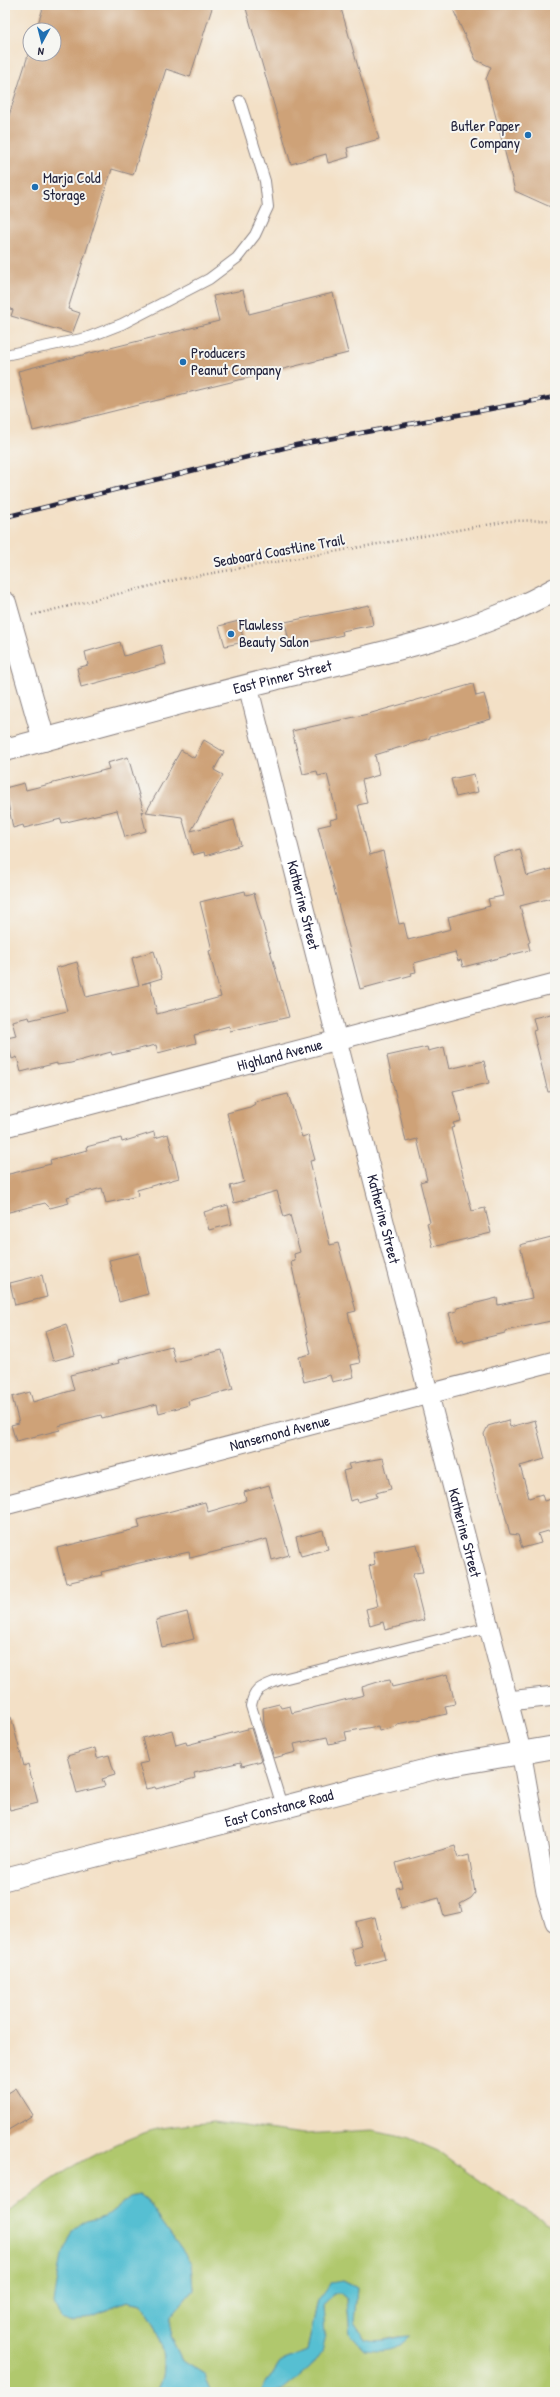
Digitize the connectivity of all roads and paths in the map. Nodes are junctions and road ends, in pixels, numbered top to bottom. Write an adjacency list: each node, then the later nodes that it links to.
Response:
1 (240, 101): 2 (lane)
2 (5, 355)
3 (555, 520): 5 (path, Seaboard Coastline Trail)
4 (555, 589): 6 (main road, East Pinner Street)
5 (8, 612): 7 (main road)
6 (248, 686): 7 (main road, East Pinner Street); 10 (street, Katherine Street)
7 (44, 740): 8 (main road, East Pinner Street)
8 (5, 750)
9 (555, 983): 10 (street, Highland Avenue)
10 (337, 1040): 11 (street, Highland Avenue); 13 (street, Katherine Street)
11 (5, 1127)
12 (555, 1361): 13 (street, Nansemond Avenue)
13 (429, 1394): 14 (street, Nansemond Avenue); 15 (street, Katherine Street)
14 (5, 1505)
15 (489, 1627): 17 (street, Katherine Street); 20 (lane)
16 (555, 1696): 17 (street)
17 (508, 1701): 19 (street, Katherine Street)
18 (555, 1747): 19 (main road, East Constance Road)
19 (521, 1751): 20 (main road, East Constance Road); 22 (street, Katherine Street)
20 (282, 1806): 21 (main road, East Constance Road)
21 (5, 1879)
22 (555, 1922)

